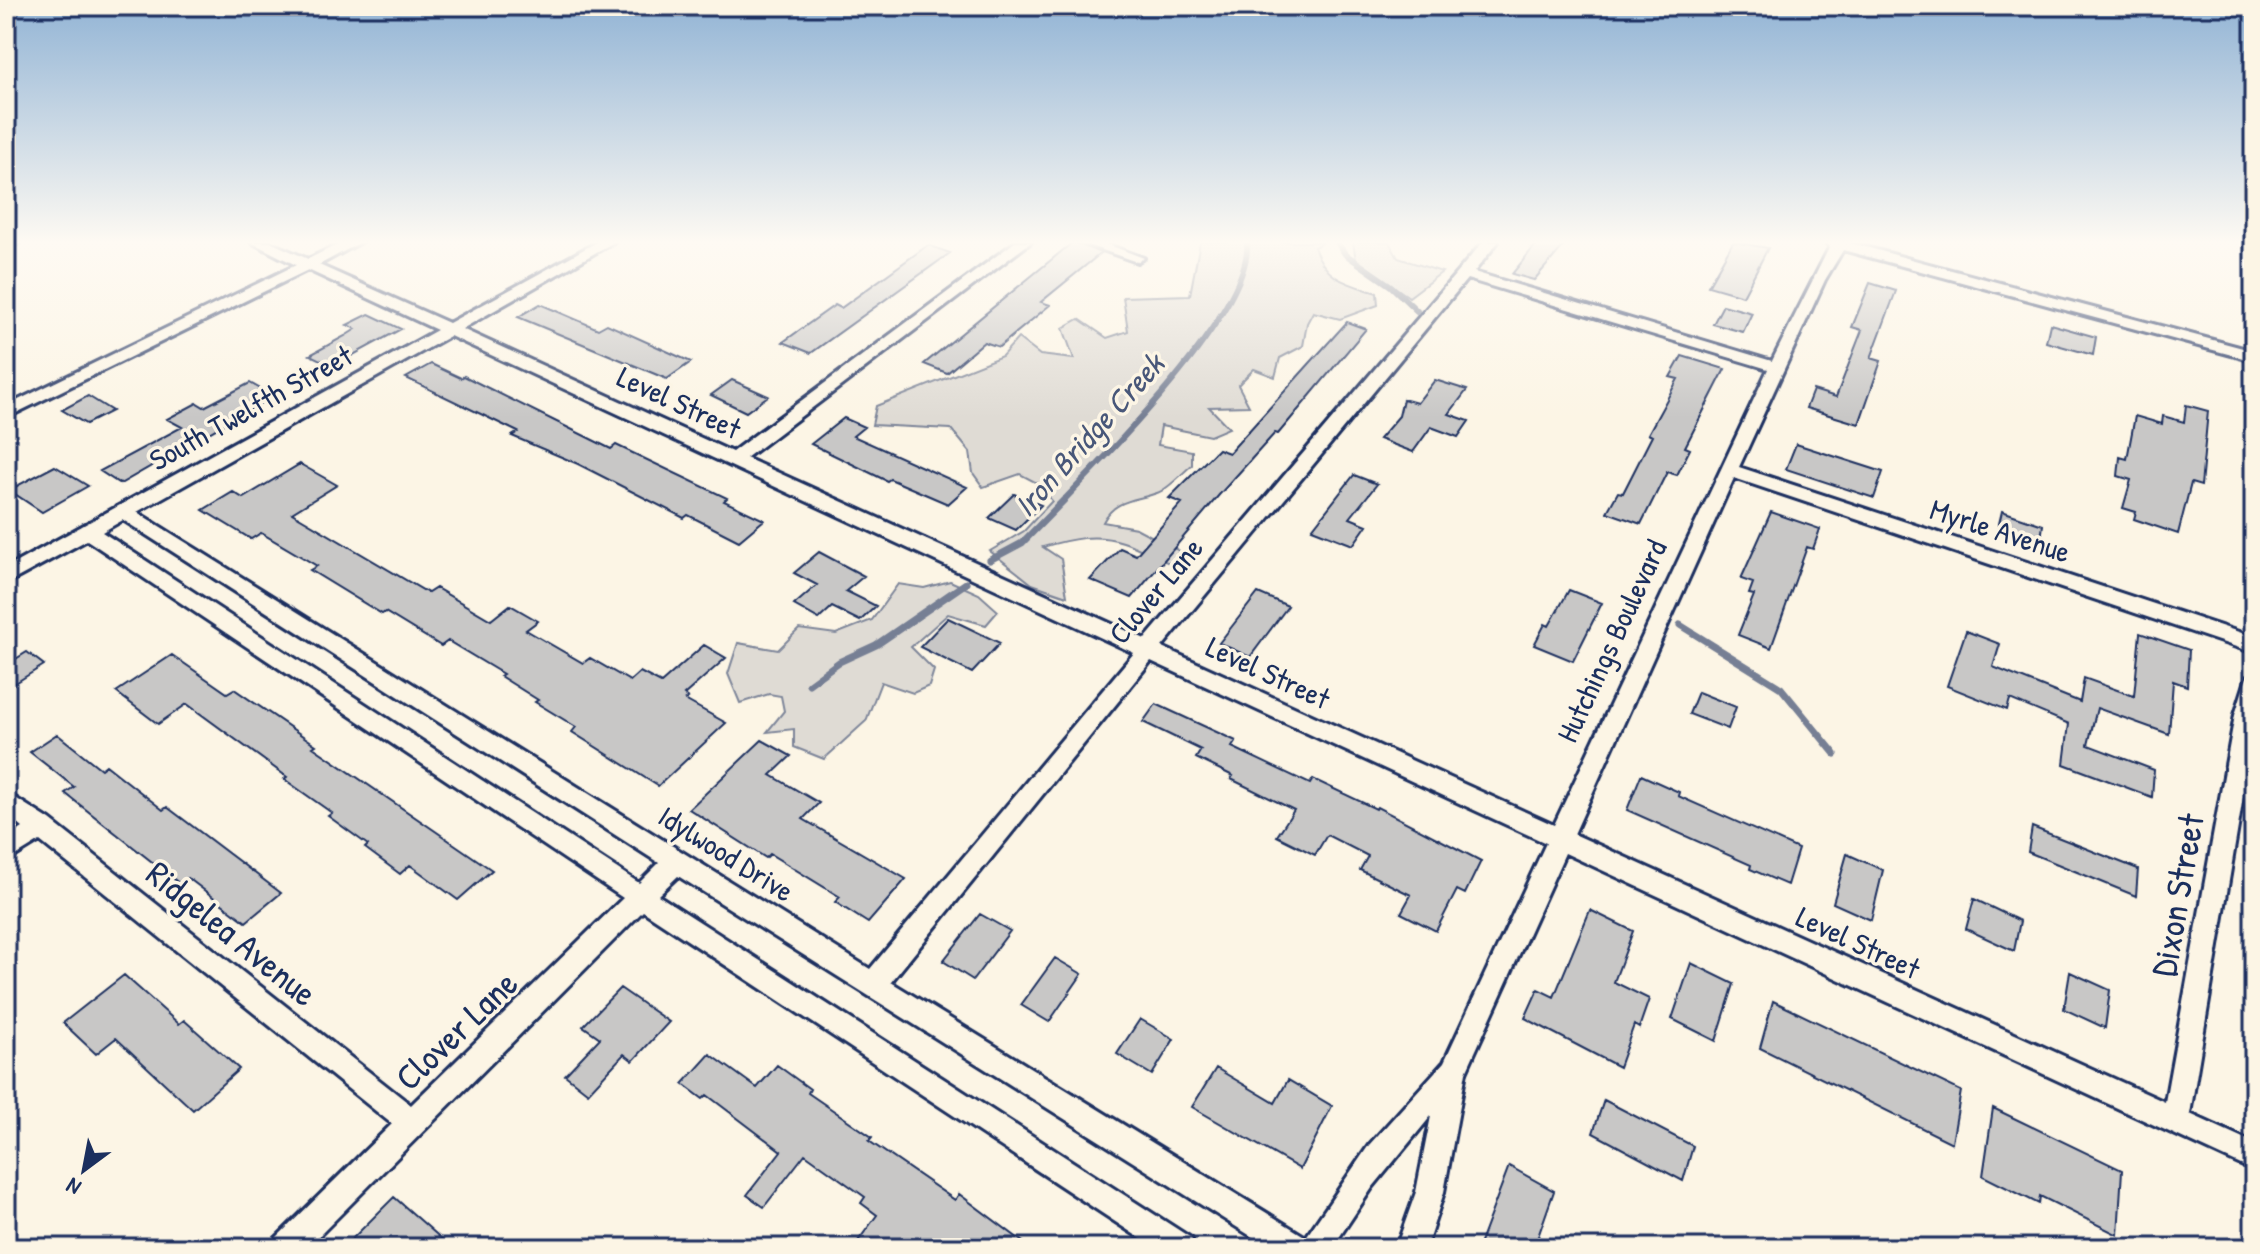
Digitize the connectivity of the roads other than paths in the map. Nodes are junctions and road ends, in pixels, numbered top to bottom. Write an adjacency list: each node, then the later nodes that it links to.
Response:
1 (236, 301): 12 (street)
2 (386, 301): 9 (street, Level Street)
3 (503, 301): 9 (street, South Twelfth Street)
4 (946, 301): 13 (street)
5 (1443, 301): 19 (street, Clover Lane)
6 (1554, 301): 11 (street)
7 (1809, 301): 11 (street, Hutchings Boulevard)
8 (2049, 301): 10 (street)
9 (450, 330): 13 (street, Level Street); 15 (street, South Twelfth Street)
10 (2254, 356)
11 (1777, 367): 14 (street, Hutchings Boulevard)
12 (6, 413)
13 (732, 460): 19 (street, Level Street)
14 (1729, 470): 18 (street, Myrle Avenue); 23 (street, Hutchings Boulevard)
15 (122, 511): 16 (street, South Twelfth Street); 25 (street, Idylwood Drive)
16 (87, 531): 17 (street, South Twelfth Street); 26 (street)
17 (6, 577)
18 (2254, 645)
19 (1147, 651): 23 (street, Level Street); 27 (street, Clover Lane)
20 (2254, 683): 29 (street, Dixon Street)
21 (6, 801): 22 (street, Ridgelea Avenue)
22 (42, 827): 24 (street); 30 (street, Ridgelea Avenue)
23 (1558, 839): 28 (street, Hutchings Boulevard); 29 (street, Level Street)
24 (6, 852)
25 (676, 862): 26 (street, Clover Lane); 27 (street, Idylwood Drive)
26 (642, 897): 30 (street, Clover Lane); 33 (street)
27 (874, 983): 34 (street, Idylwood Drive)
28 (1453, 1071): 35 (street, Hutchings Boulevard); 36 (street, Hutchings Boulevard)
29 (2175, 1121): 31 (street, Level Street)
30 (412, 1123): 32 (street, Clover Lane)
31 (2254, 1157)
32 (286, 1248)
33 (1181, 1248)
34 (1297, 1248)
35 (1316, 1248)
36 (1411, 1248)

